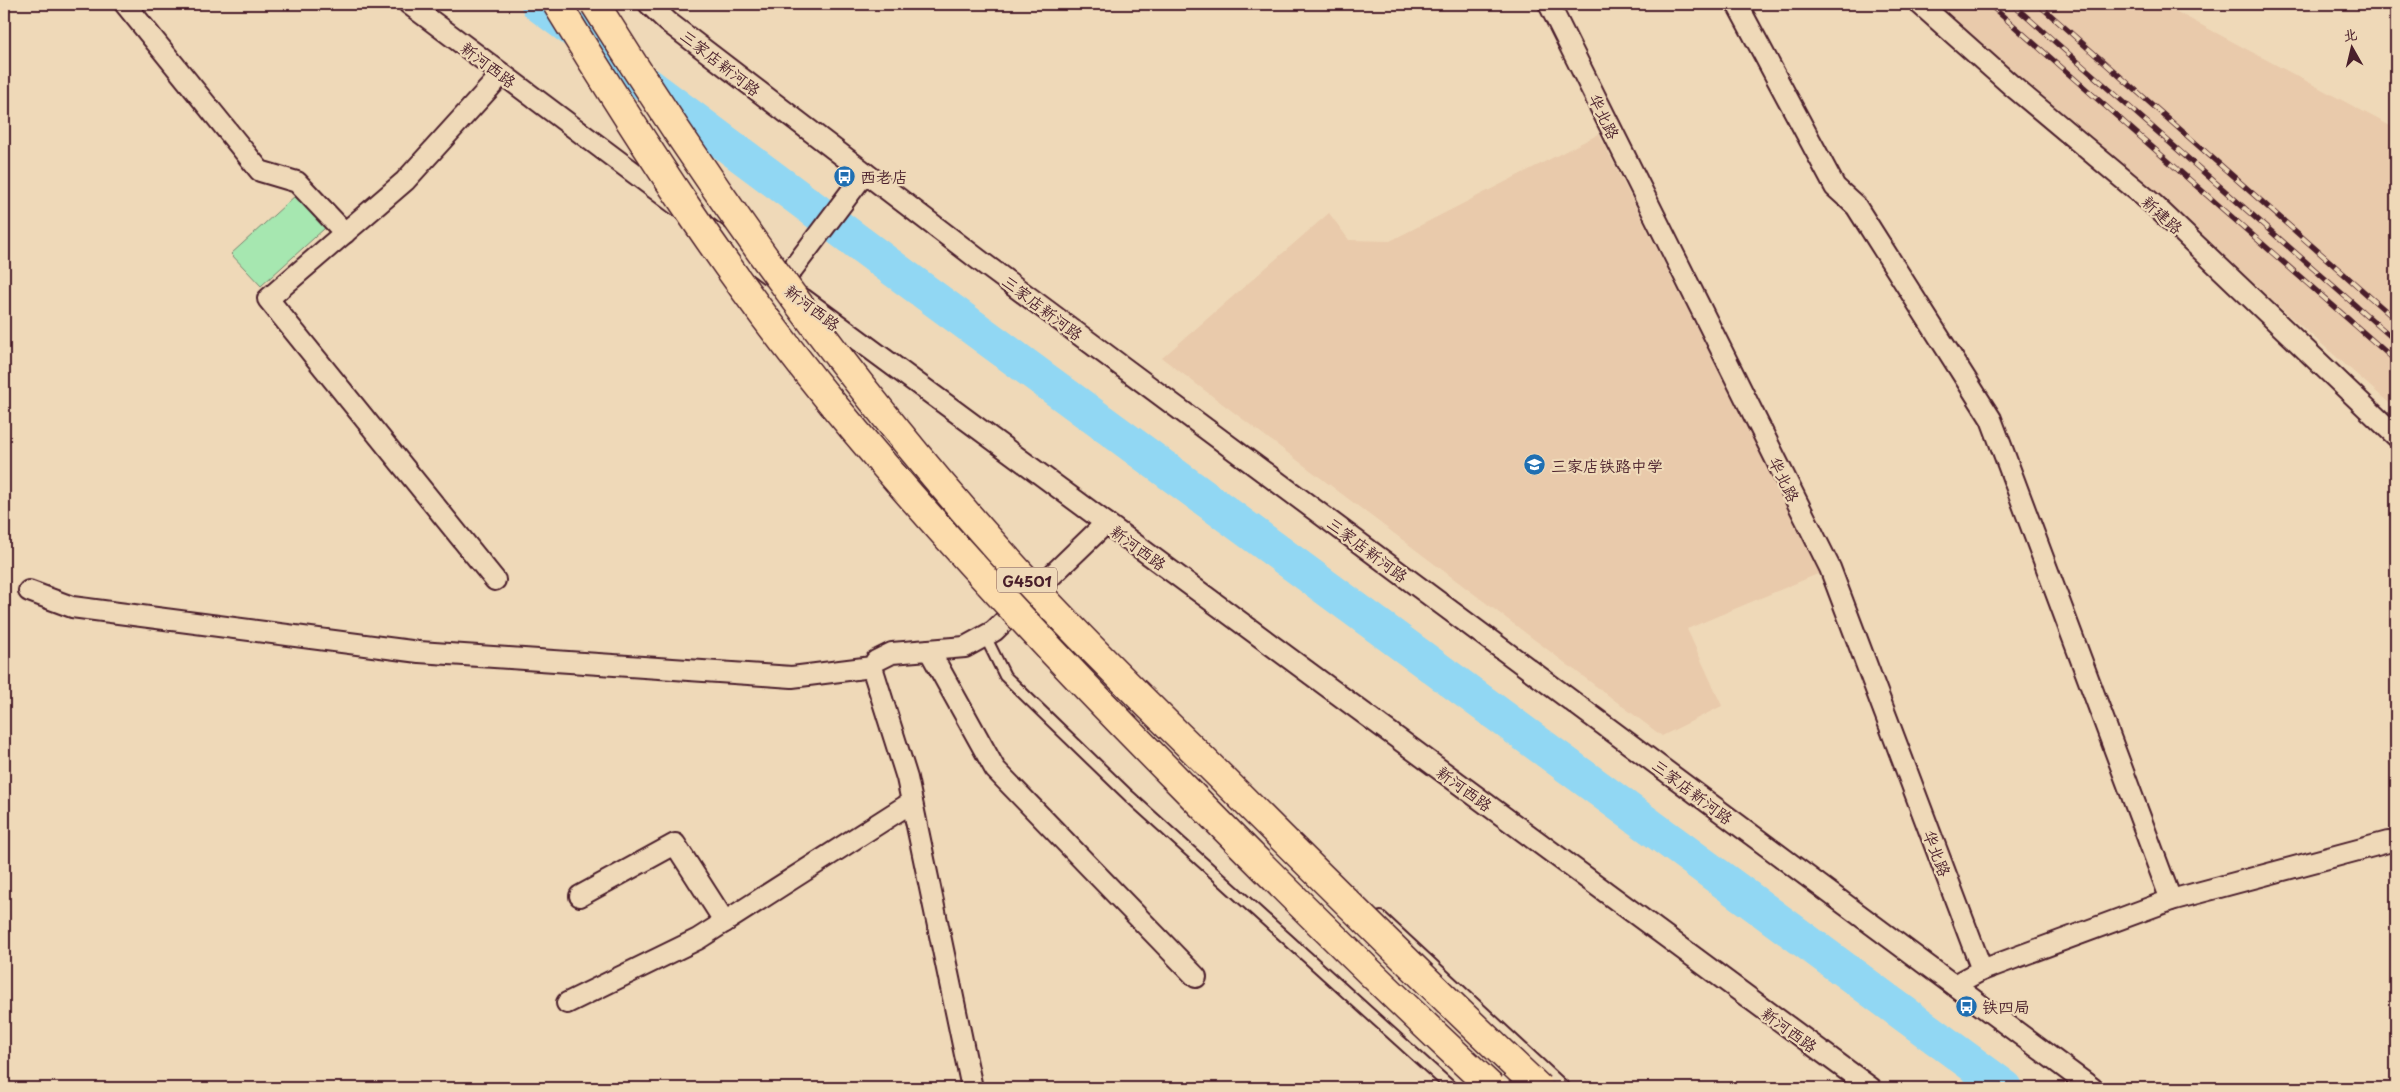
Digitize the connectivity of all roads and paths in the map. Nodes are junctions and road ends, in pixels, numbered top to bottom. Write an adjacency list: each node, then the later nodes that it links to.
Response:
1 (125, 4): 11 (street)
2 (409, 4): 9 (street, 新河西路)
3 (557, 4): 34 (highway, G4501, bridge)
4 (595, 4): 35 (highway, G4501, bridge)
5 (649, 4): 10 (street, 三家店新河路)
6 (1549, 4): 28 (street, 华北路)
7 (1737, 4): 25 (street)
8 (1920, 4): 13 (street, 新建路)
9 (502, 74): 11 (street); 12 (street, 新河西路)
10 (865, 173): 12 (street); 30 (street, 三家店新河路)
11 (344, 233): 15 (street)
12 (782, 283): 14 (street, 新河西路)
13 (2396, 436)
14 (1106, 523): 16 (street); 37 (street, 新河西路)
15 (495, 580)
16 (1041, 586): 18 (street); 23 (lane)
17 (29, 591): 20 (street)
18 (985, 636): 19 (street); 33 (lane)
19 (929, 650): 20 (street); 29 (street)
20 (872, 667): 21 (street)
21 (912, 802): 27 (street); 32 (street)
22 (2396, 842): 25 (street)
23 (1311, 851)
24 (580, 896): 27 (street)
25 (2170, 900): 28 (street)
26 (1376, 912): 36 (lane)
27 (725, 922): 31 (street)
28 (1982, 970): 30 (street)
29 (1196, 977)
30 (1954, 985): 38 (street, 三家店新河路)
31 (567, 1002)
32 (972, 1088)
33 (1452, 1088)
34 (1492, 1088)
35 (1540, 1088)
36 (1566, 1088)
37 (1871, 1088)
38 (2092, 1088)

